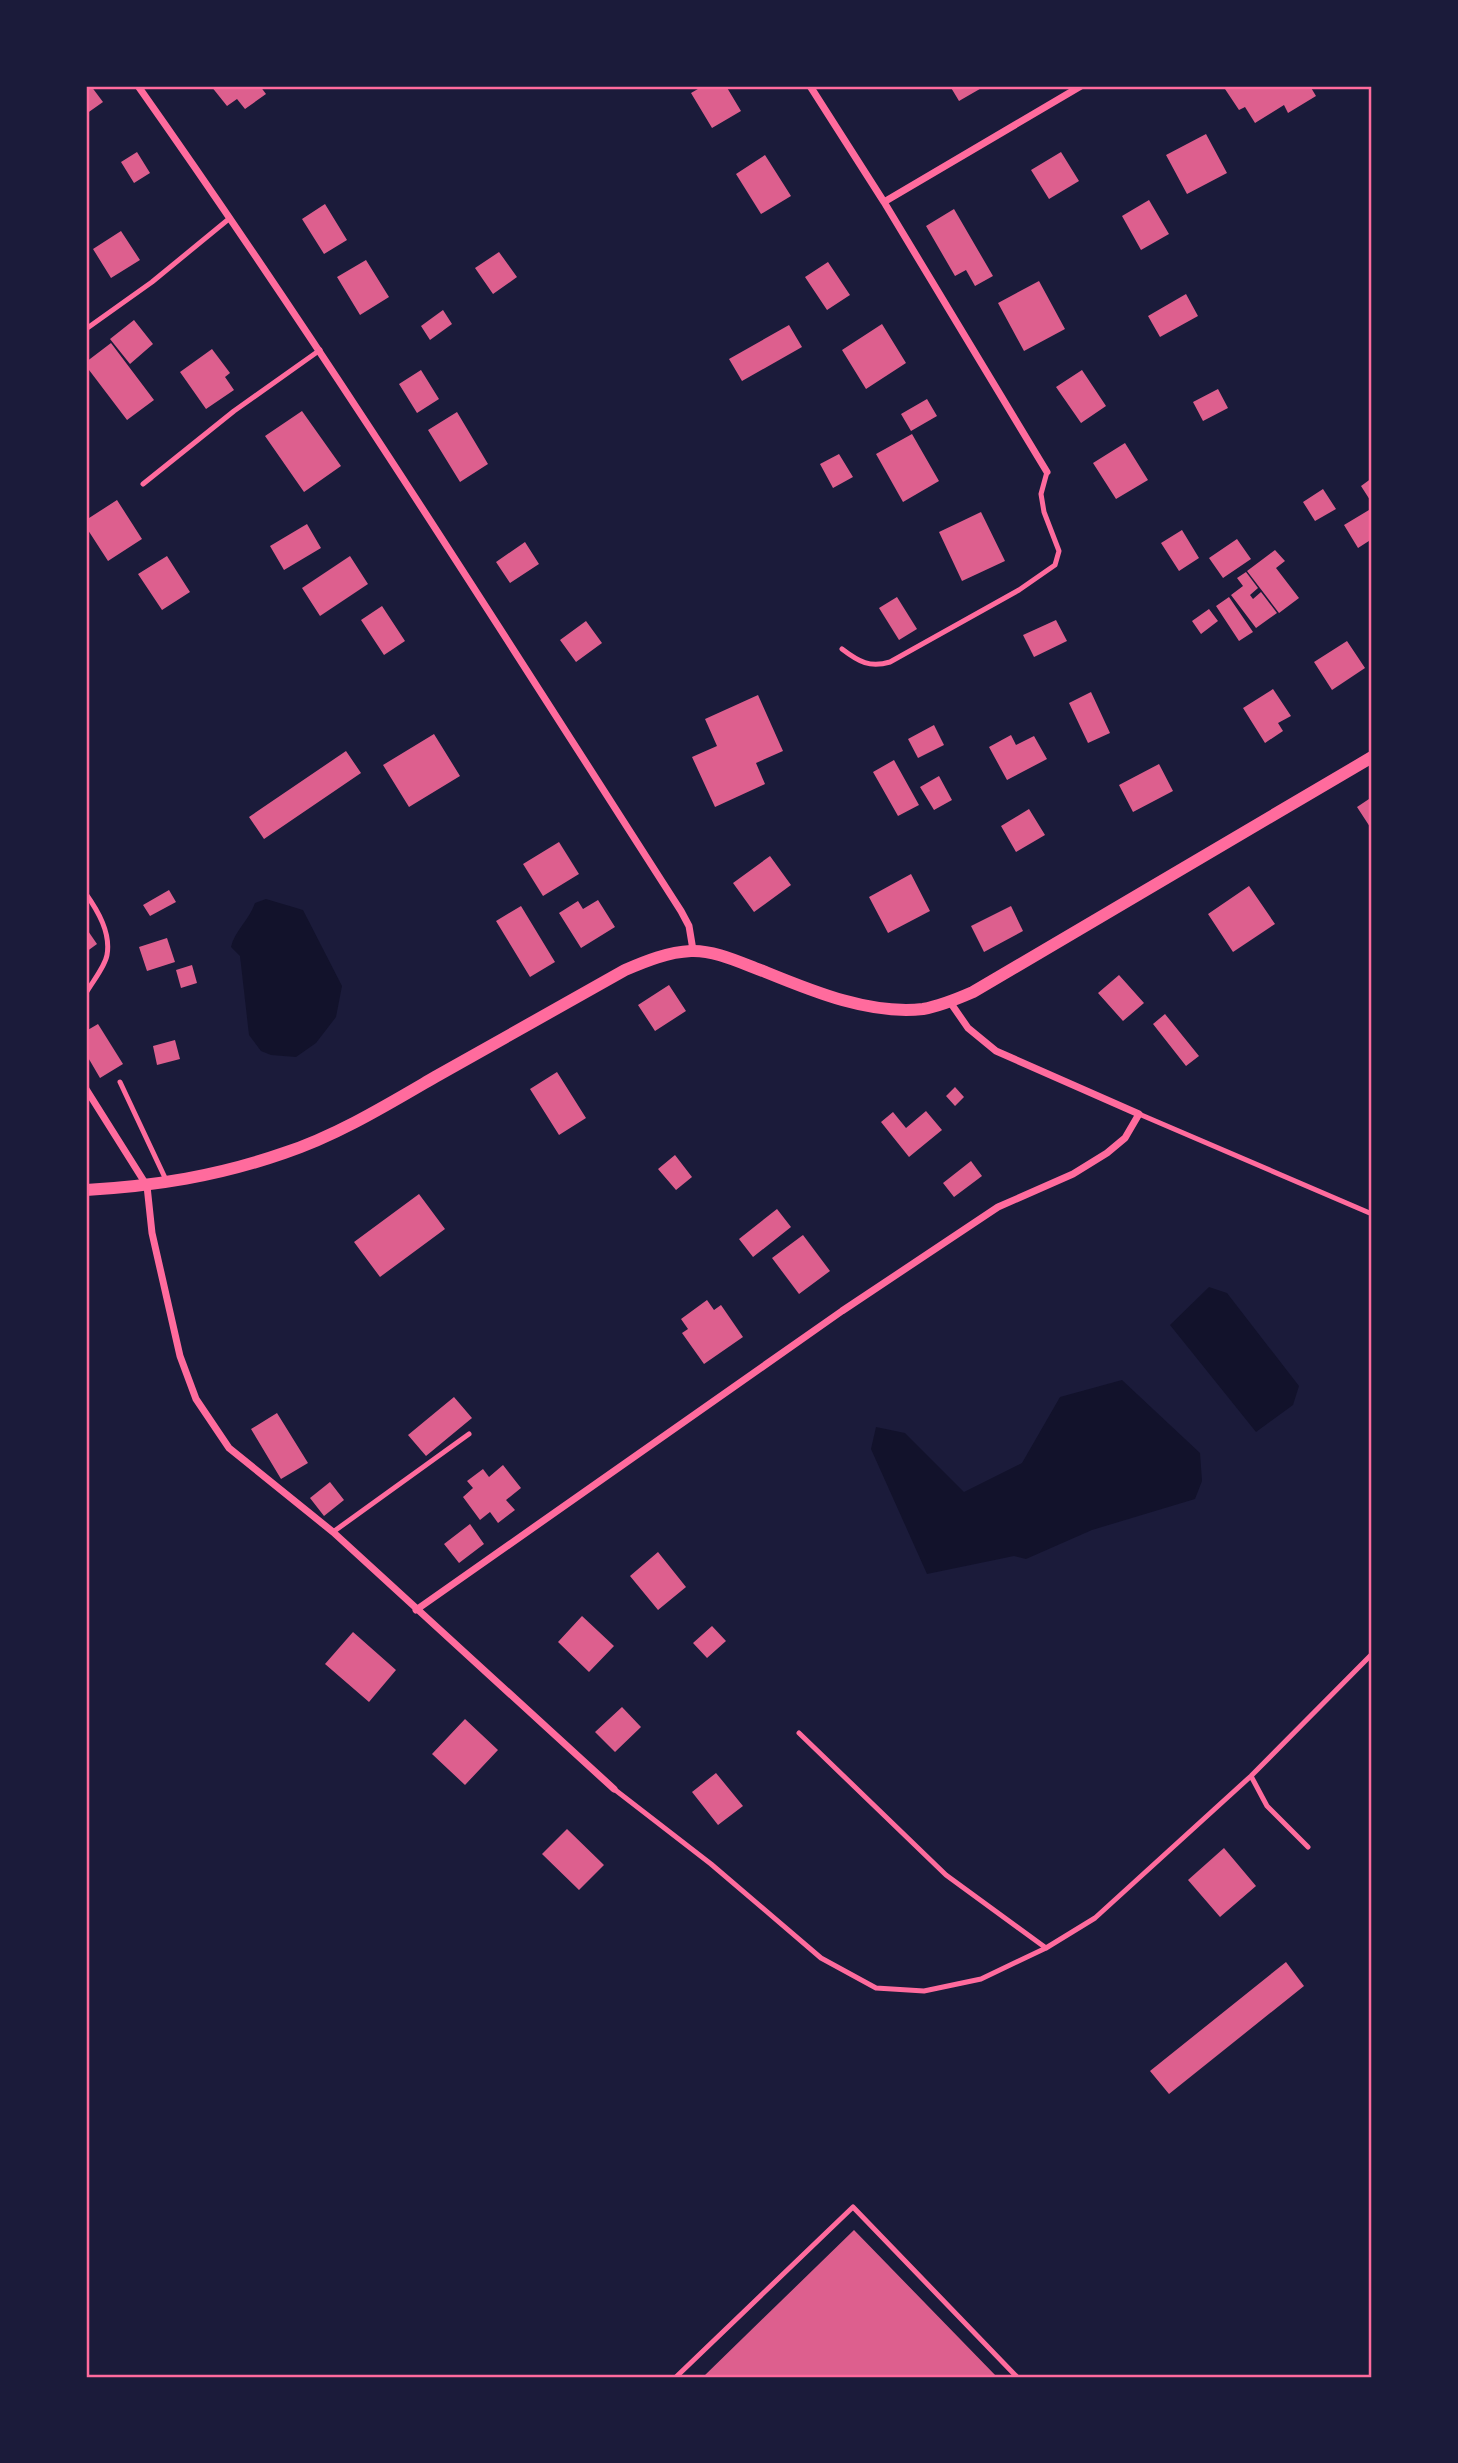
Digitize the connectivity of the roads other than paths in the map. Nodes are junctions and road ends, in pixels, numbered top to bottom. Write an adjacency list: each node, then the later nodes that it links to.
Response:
1 (138, 86): 5 (street)
2 (810, 86): 4 (street)
3 (1081, 86): 4 (street)
4 (884, 202): 8 (street)
5 (231, 217): 6 (lane); 7 (street)
6 (86, 329)
7 (320, 350): 9 (lane); 13 (street)
8 (1047, 472): 10 (lane)
9 (143, 484)
10 (842, 649)
11 (1372, 757): 15 (street)
12 (86, 894): 14 (lane)
13 (693, 950): 15 (street); 19 (street)
14 (86, 993)
15 (950, 1002): 18 (street)
16 (120, 1082): 19 (lane)
17 (86, 1089): 20 (street)
18 (1139, 1114): 22 (lane); 25 (street)
19 (167, 1182): 20 (street)
20 (147, 1186): 21 (street); 24 (street)
21 (86, 1190)
22 (1372, 1214)
23 (468, 1434): 24 (lane)
24 (333, 1532): 25 (street)
25 (416, 1609): 29 (street)
26 (1372, 1654): 28 (lane)
27 (799, 1732): 31 (lane)
28 (1251, 1776): 30 (lane); 31 (lane)
29 (614, 1789): 31 (lane)
30 (1308, 1847)
31 (1046, 1948)
32 (676, 2377): 33 (lane)
33 (1017, 2377)

